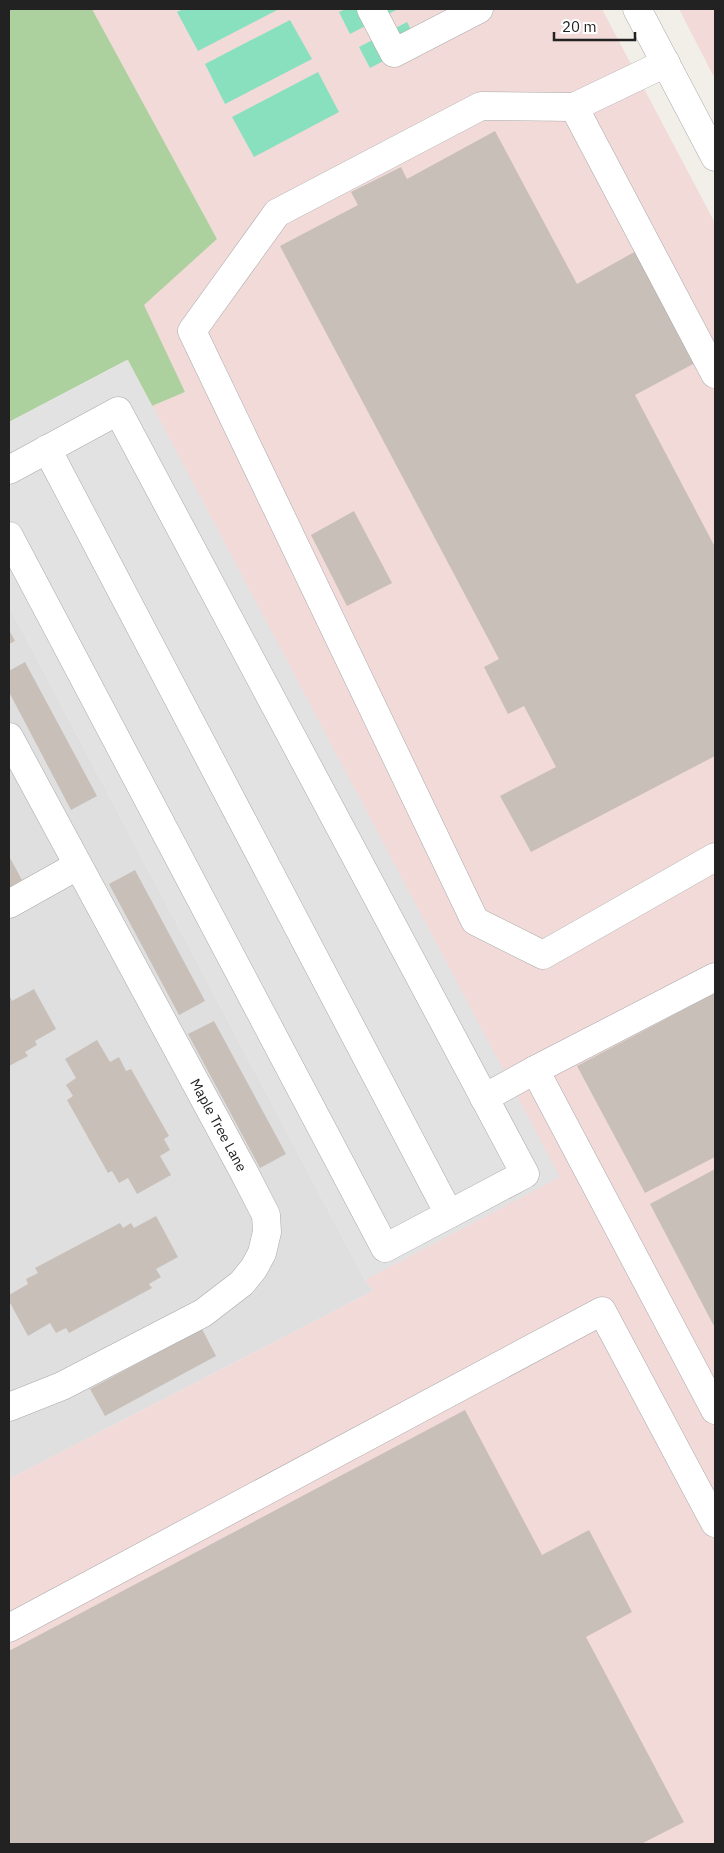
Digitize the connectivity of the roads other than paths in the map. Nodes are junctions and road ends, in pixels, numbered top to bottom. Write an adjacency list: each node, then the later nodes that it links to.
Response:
1 (371, 9): 2 (street)
2 (480, 9)
3 (637, 9): 4 (street)
4 (666, 63): 5 (street); 6 (street)
5 (574, 107): 7 (street); 12 (street)
6 (715, 157)
7 (715, 374)
8 (46, 450): 9 (street); 17 (street); 18 (street)
9 (9, 470)
10 (9, 536): 18 (street)
11 (9, 738): 13 (street, Maple Tree Lane)
12 (715, 857)
13 (77, 866): 14 (street); 19 (street, Maple Tree Lane)
14 (9, 904)
15 (715, 977): 16 (street)
16 (535, 1070): 17 (street); 20 (street)
17 (484, 1098): 18 (street)
18 (449, 1214)
19 (9, 1407)
20 (715, 1410)
21 (715, 1523): 22 (street)
22 (9, 1628)

